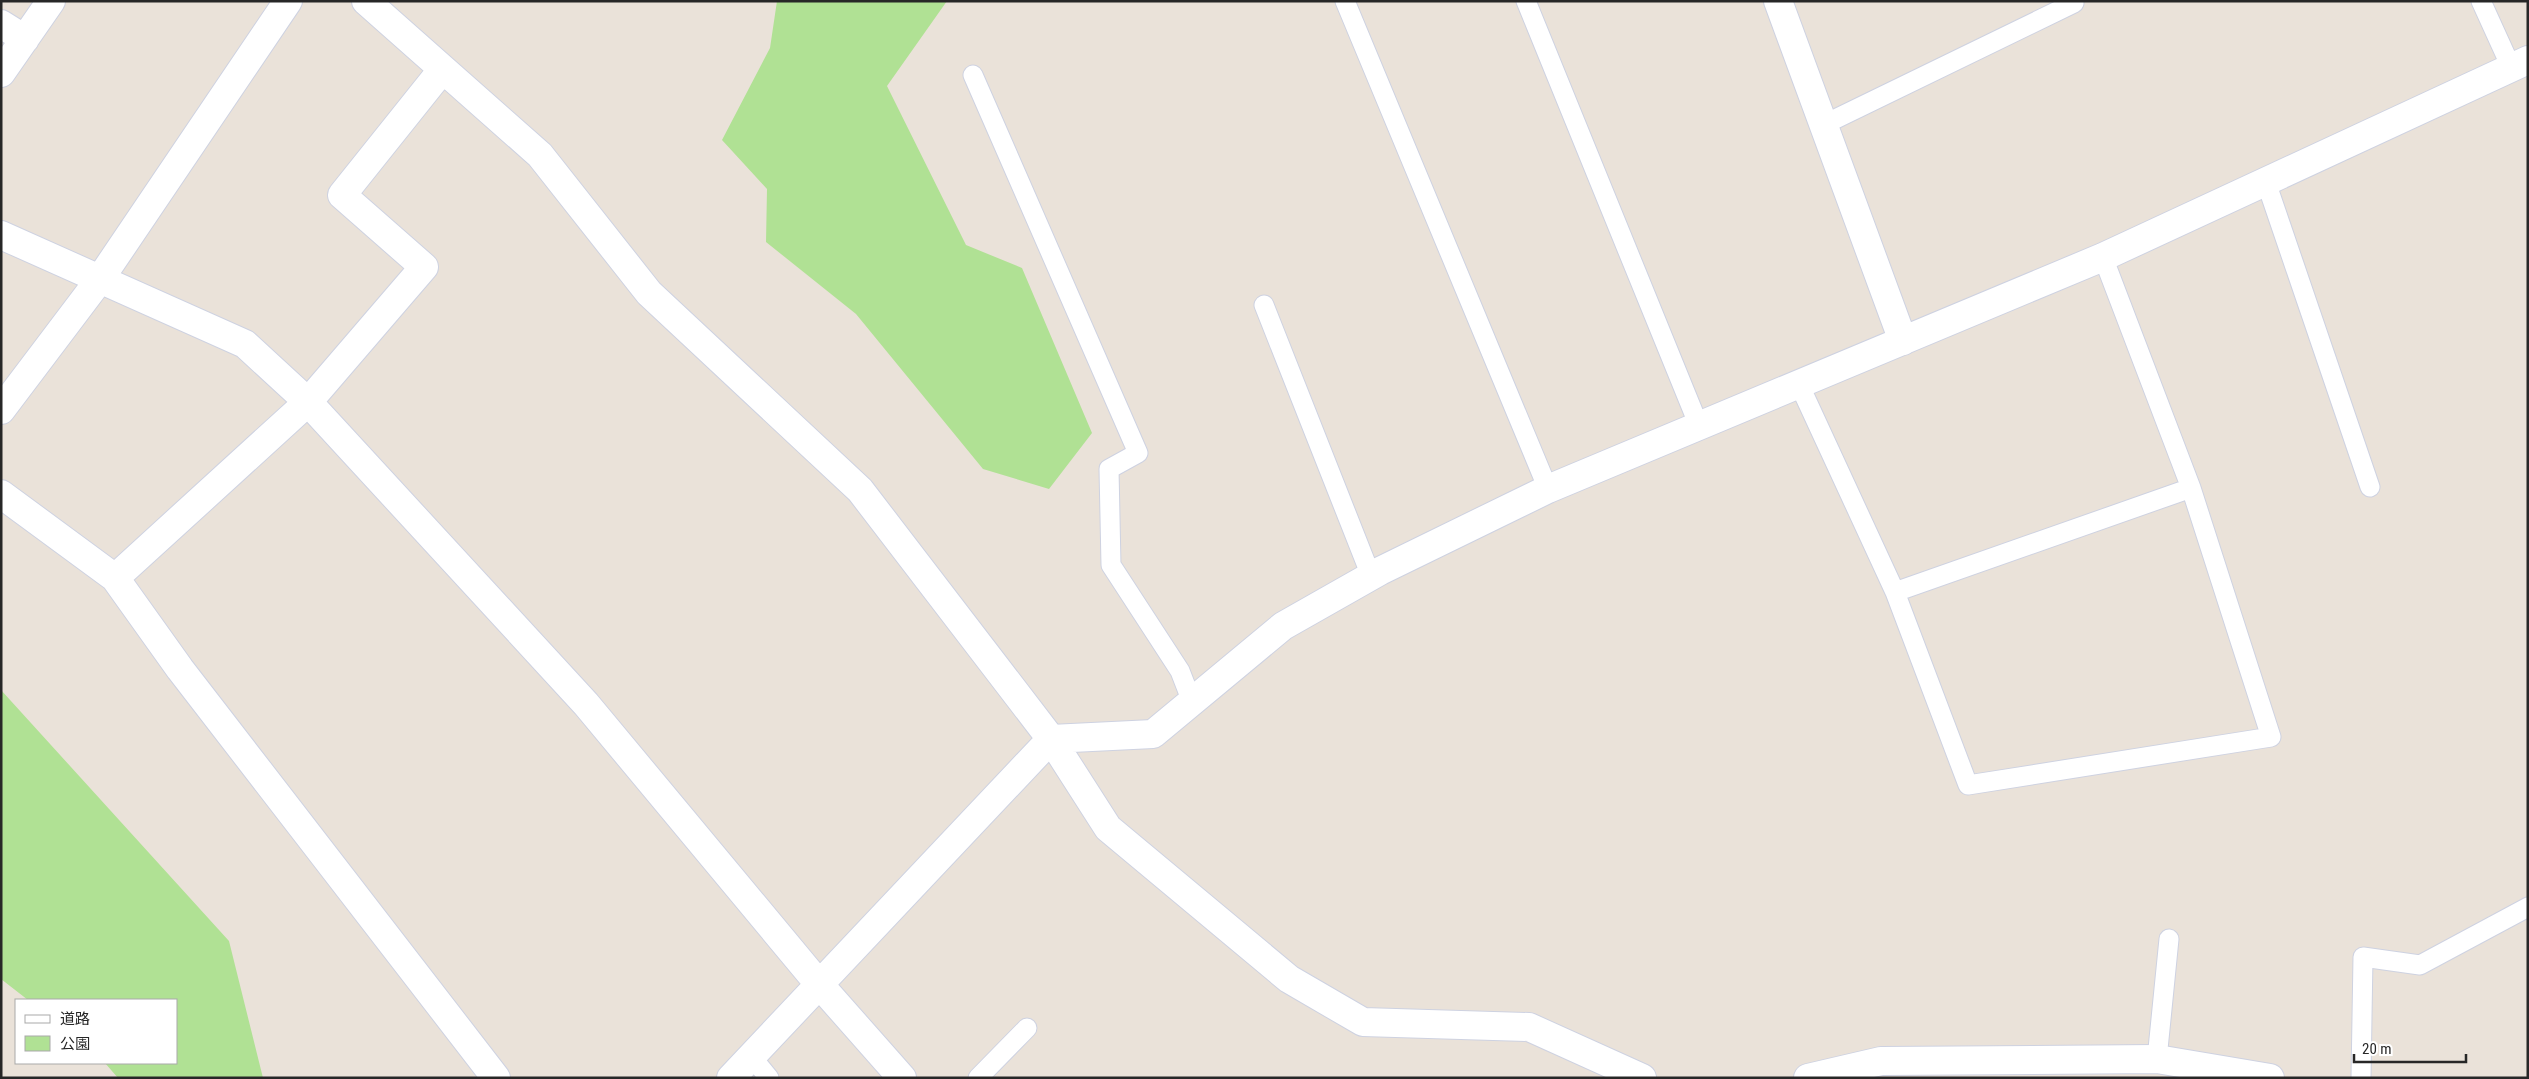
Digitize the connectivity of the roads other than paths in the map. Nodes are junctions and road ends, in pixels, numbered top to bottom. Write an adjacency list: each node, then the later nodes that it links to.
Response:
1 (51, 1): 10 (street)
2 (288, 1): 19 (street)
3 (366, 1): 12 (street)
4 (1345, 1): 28 (lane)
5 (1526, 1): 25 (lane)
6 (1778, 1): 15 (street)
7 (2481, 1): 11 (lane)
8 (2074, 3): 15 (lane)
9 (1, 24): 10 (street)
10 (24, 39): 13 (street)
11 (2520, 64): 16 (street)
12 (442, 70): 23 (street); 34 (street)
13 (1, 73)
14 (973, 75): 33 (lane)
15 (1823, 125): 21 (street)
16 (2266, 182): 18 (street); 26 (lane)
17 (1, 235): 19 (street)
18 (2103, 257): 21 (street); 27 (lane)
19 (100, 279): 23 (street); 24 (street)
20 (1264, 305): 30 (lane)
21 (1903, 341): 22 (street)
22 (1799, 384): 25 (street); 32 (lane)
23 (308, 402): 31 (street); 37 (street)
24 (1, 410)
25 (1699, 426): 28 (street)
26 (2370, 487)
27 (2191, 488): 32 (lane); 32 (lane)
28 (1548, 489): 30 (street)
29 (1, 494): 31 (street)
30 (1371, 576): 33 (street)
31 (115, 578): 43 (street)
32 (1895, 592)
33 (1192, 702): 34 (street)
34 (1051, 739): 37 (street); 48 (street)
35 (2528, 907): 51 (lane)
36 (2169, 939): 40 (lane)
37 (818, 984): 39 (street); 46 (street)
38 (1027, 1028): 47 (lane)
39 (751, 1056): 44 (street); 45 (lane)
40 (2157, 1059): 41 (street); 50 (street)
41 (2039, 1068): 42 (street)
42 (1880, 1069): 49 (street)
43 (496, 1078)
44 (731, 1078)
45 (769, 1078)
46 (902, 1078)
47 (978, 1078)
48 (1642, 1078)
49 (1808, 1078)
50 (2270, 1078)
51 (2361, 1078)

